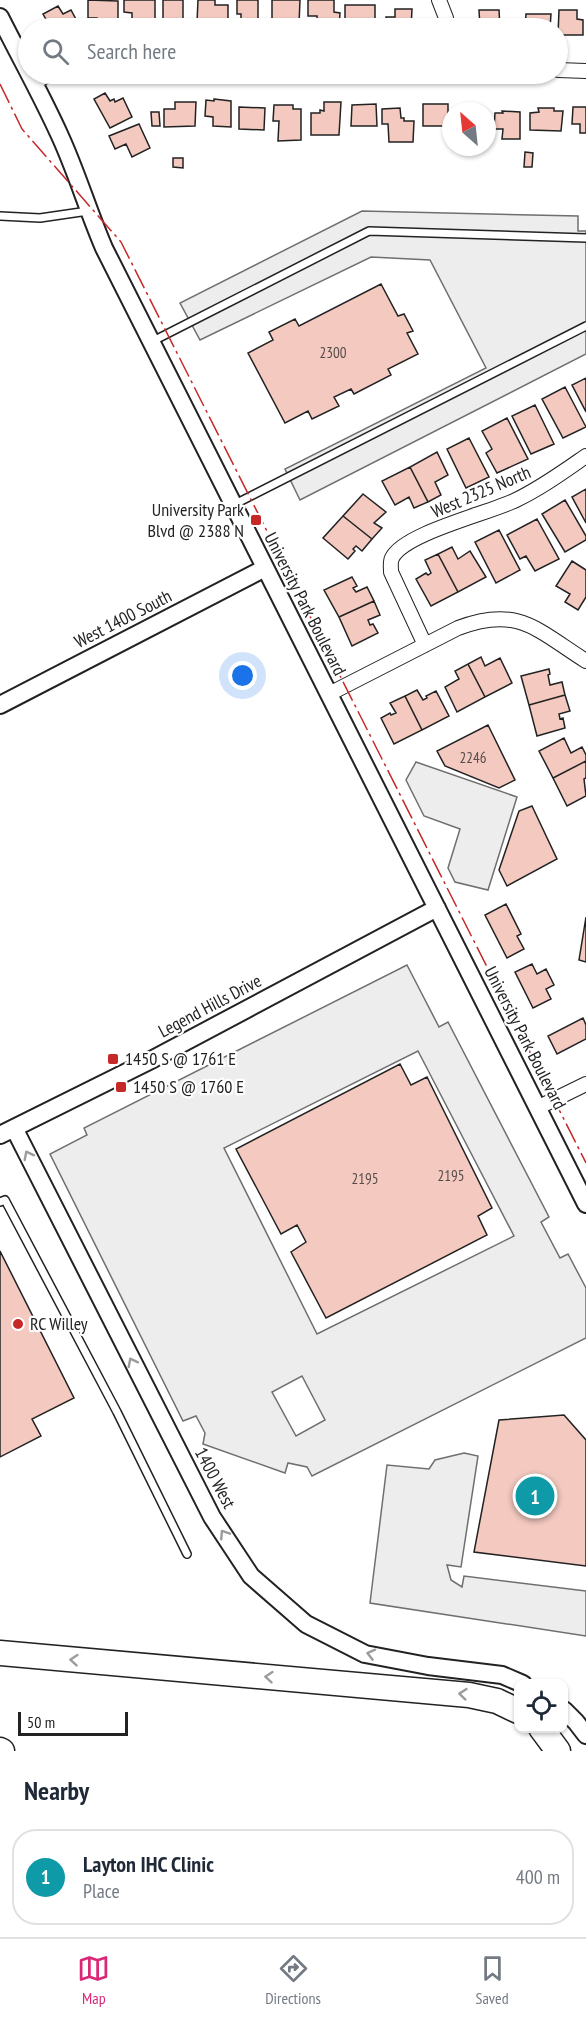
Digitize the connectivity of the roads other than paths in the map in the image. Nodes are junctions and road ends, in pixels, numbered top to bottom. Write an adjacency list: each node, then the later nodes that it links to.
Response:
1 (439, 0): 3 (street)
2 (0, 17): 4 (street, University Park Boulevard)
3 (446, 18)
4 (18, 52)
5 (568, 70): 6 (street)
6 (586, 71)
7 (34, 84): 8 (street, University Park Boulevard)
8 (88, 211): 9 (lane); 12 (street, University Park Boulevard)
9 (0, 216)
10 (586, 238): 12 (lane)
11 (586, 326): 14 (lane)
12 (151, 342): 14 (street, University Park Boulevard)
13 (586, 456): 16 (street, West 2325 North)
14 (233, 504): 15 (street, University Park Boulevard)
15 (265, 568): 18 (street, University Park Boulevard); 19 (street, West 1400 South)
16 (425, 645): 17 (street); 18 (street)
17 (586, 661)
18 (329, 694): 20 (street, University Park Boulevard)
19 (0, 705)
20 (437, 908): 22 (street, University Park Boulevard); 23 (street, Legend Hills Drive)
21 (586, 1084): 22 (street)
22 (538, 1107): 25 (street, University Park Boulevard)
23 (7, 1132): 28 (street, 1400 West, one-way to 23)
24 (0, 1203): 26 (lane)
25 (586, 1204)
26 (187, 1554)
27 (0, 1653): 29 (highway, one-way to 27)
28 (514, 1680)
29 (514, 1709)
30 (568, 1715): 32 (street)
31 (545, 1733): 33 (highway)
32 (586, 1735)
33 (558, 1751)

